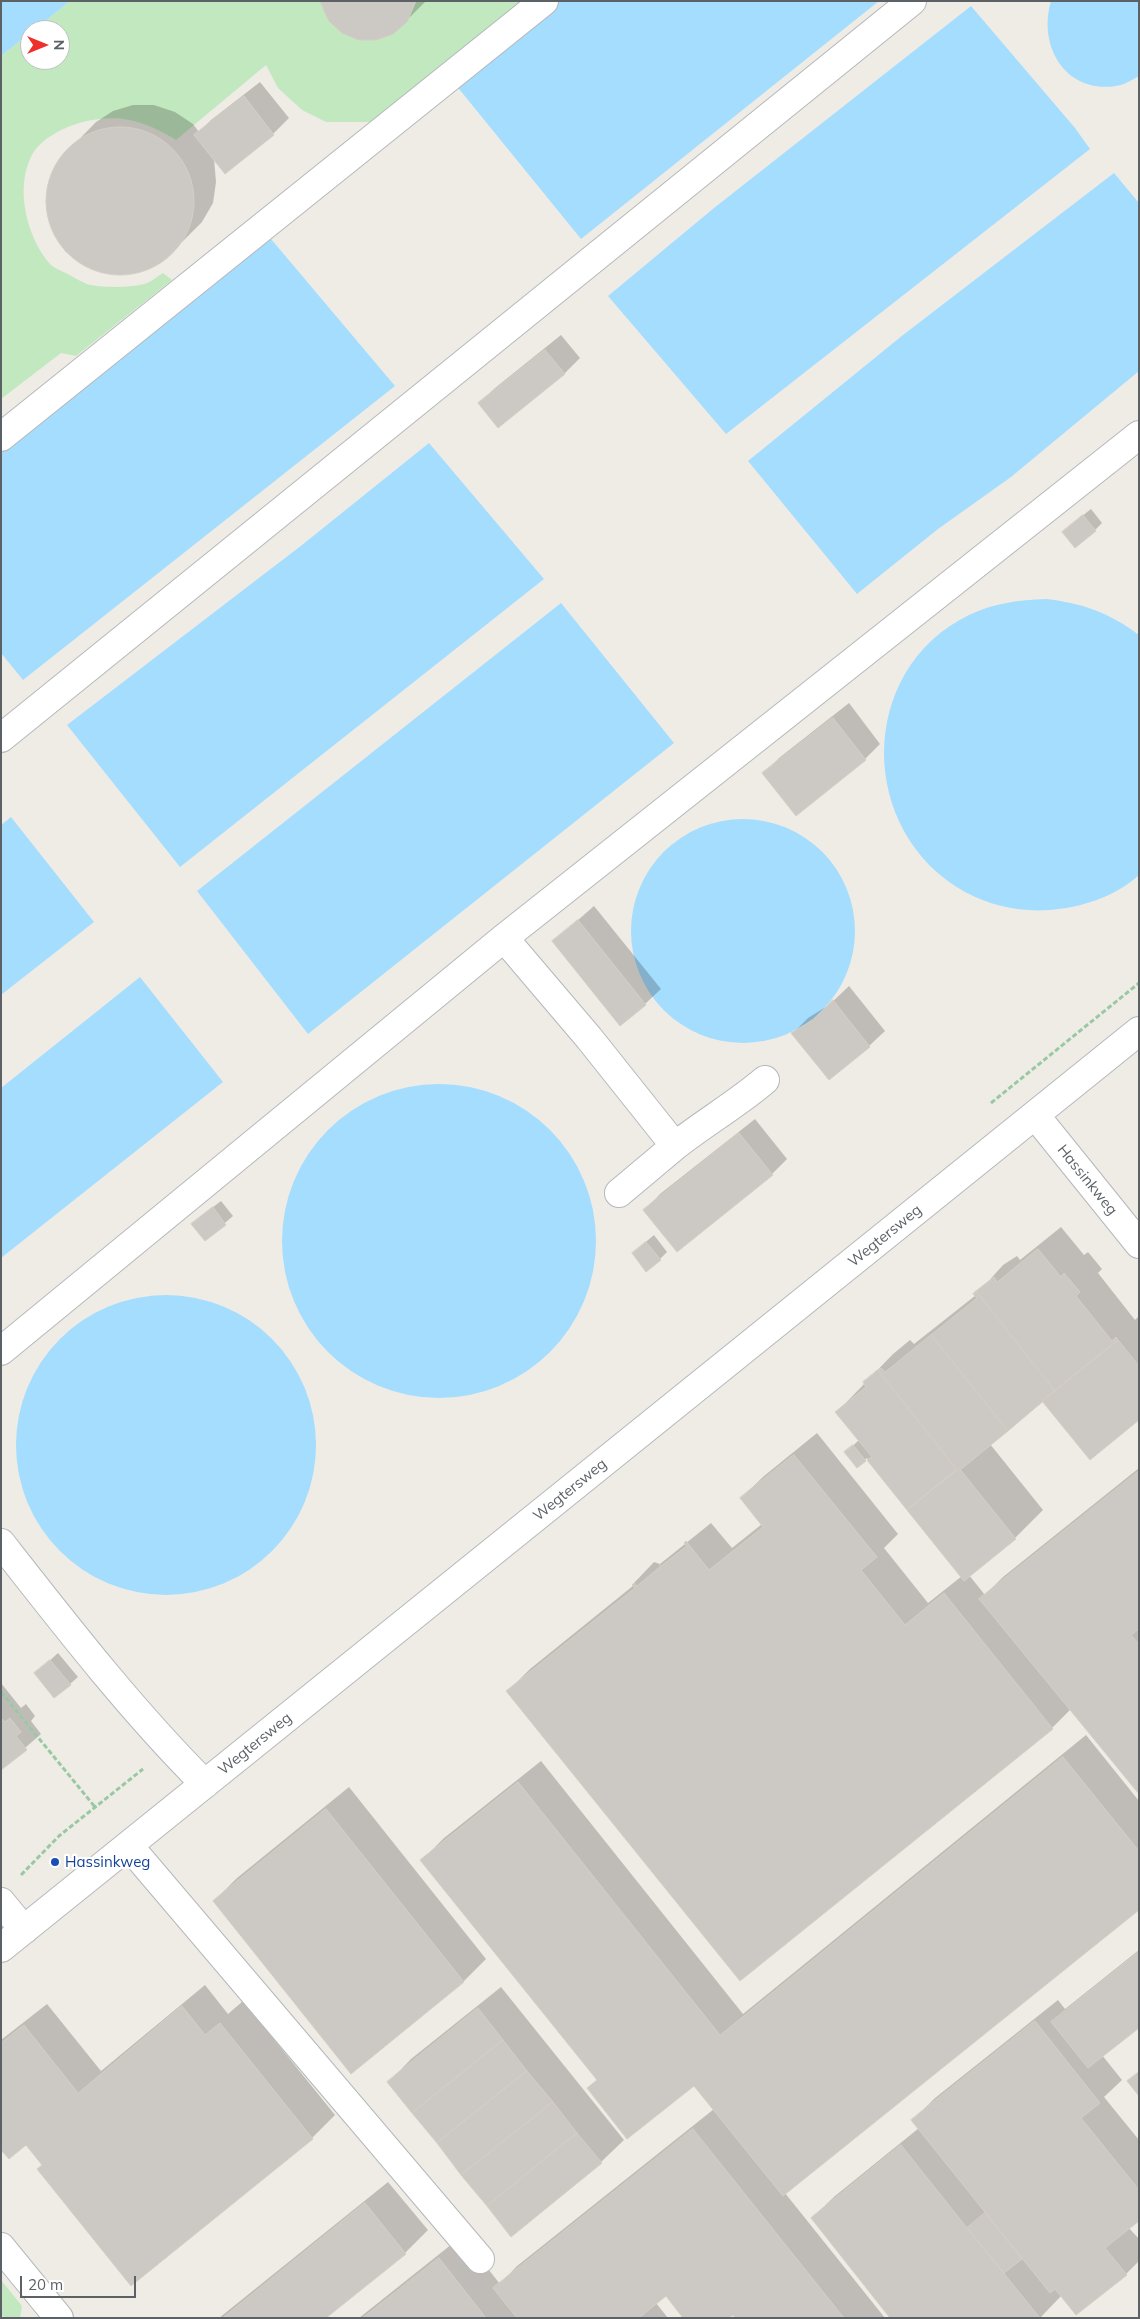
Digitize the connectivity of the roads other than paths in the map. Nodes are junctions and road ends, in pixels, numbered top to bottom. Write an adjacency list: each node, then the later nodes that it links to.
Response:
1 (544, 1): 4 (street)
2 (912, 1): 5 (street)
3 (1139, 435): 6 (street)
4 (1, 437)
5 (1, 738)
6 (504, 938): 10 (street); 13 (street)
7 (1139, 1031): 9 (street, Wegtersweg)
8 (765, 1080): 10 (street)
9 (1035, 1115): 12 (street, Hassinkweg); 15 (street, Wegtersweg)
10 (675, 1146): 11 (street)
11 (619, 1193)
12 (1139, 1244)
13 (1, 1351)
14 (1, 1543): 15 (street)
15 (205, 1784): 16 (street, Wegtersweg)
16 (129, 1846): 18 (street, Wegtersweg); 21 (street)
17 (1, 1902): 18 (street)
18 (24, 1930): 19 (street, Wegtersweg)
19 (1, 1948)
20 (1, 2247): 22 (street)
21 (480, 2259)
22 (59, 2318)

